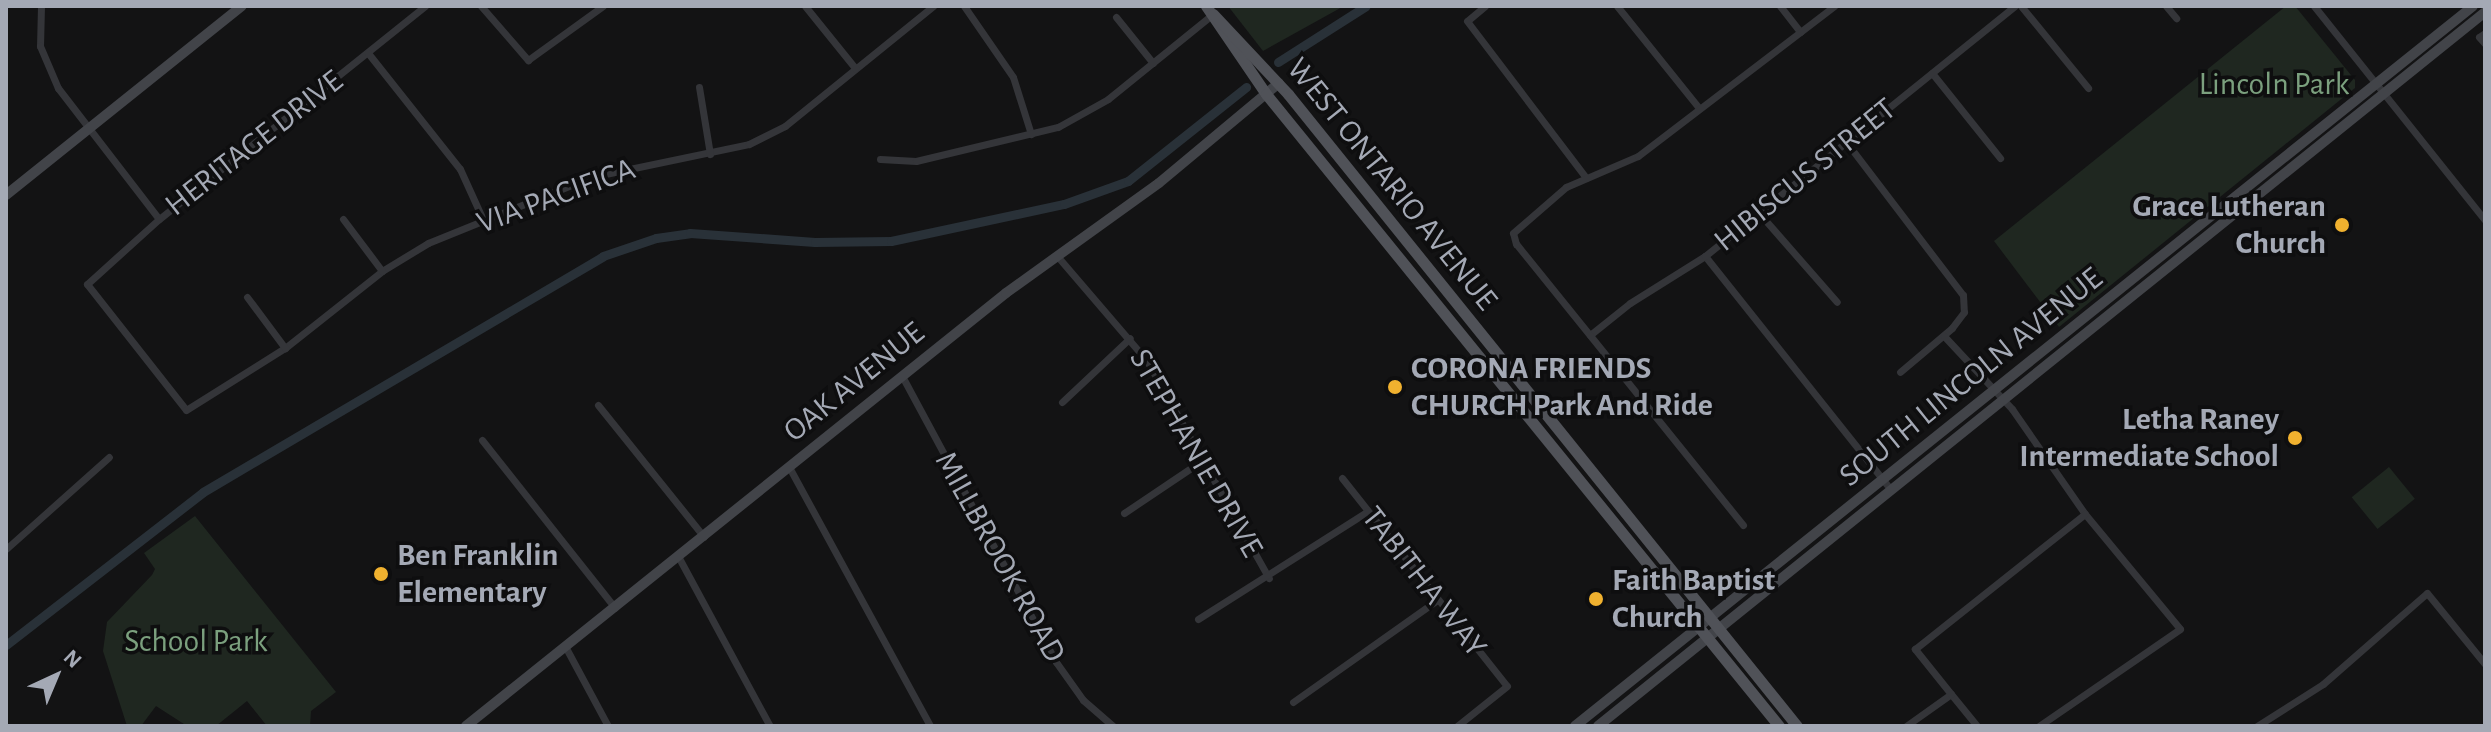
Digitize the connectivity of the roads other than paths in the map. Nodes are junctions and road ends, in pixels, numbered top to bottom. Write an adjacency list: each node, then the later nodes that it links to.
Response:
1 (41, 6): 36 (street)
2 (242, 6): 36 (main road)
3 (425, 6): 25 (street, HERITAGE DRIVE)
4 (481, 6): 5 (street)
5 (603, 6)
6 (805, 6): 27 (street)
7 (933, 6): 27 (street, VIA PACIFICA)
8 (964, 6): 37 (street)
9 (1485, 6): 42 (street)
10 (1617, 6): 35 (street)
11 (1780, 6): 22 (street)
12 (1834, 6): 22 (street)
13 (2015, 6): 28 (street, HIBISCUS STREET)
14 (2021, 6): 32 (street)
15 (2166, 6): 21 (street)
16 (2314, 6): 30 (street)
17 (2473, 6): 30 (main road, SOUTH LINCOLN AVENUE)
18 (1210, 10): 26 (street); 29 (main road, WEST ONTARIO AVENUE); 33 (main road, WEST ONTARIO AVENUE)
19 (2485, 12): 34 (main road, SOUTH LINCOLN AVENUE)
20 (1116, 17): 26 (street)
21 (2176, 18)
22 (1800, 32): 35 (street)
23 (2485, 33): 24 (street)
24 (2485, 44)
25 (368, 53): 45 (street, HERITAGE DRIVE); 48 (street)
26 (1153, 63): 37 (street)
27 (855, 68): 39 (street, VIA PACIFICA)
28 (1932, 73): 38 (street, HIBISCUS STREET); 40 (street)
29 (1279, 83): 33 (main road, OAK AVENUE); 83 (main road, WEST ONTARIO AVENUE)
30 (2376, 84): 34 (street); 60 (main road, SOUTH LINCOLN AVENUE)
31 (699, 87): 39 (street)
32 (2088, 88)
33 (1266, 94): 50 (main road, OAK AVENUE); 84 (main road, WEST ONTARIO AVENUE)
34 (2384, 94): 47 (street); 61 (main road, SOUTH LINCOLN AVENUE)
35 (1699, 108): 42 (street)
36 (87, 129): 43 (main road); 45 (street)
37 (1031, 134): 41 (street)
38 (1847, 143): 44 (street, HIBISCUS STREET); 55 (street)
39 (710, 154): 48 (street, VIA PACIFICA)
40 (2000, 158)
41 (880, 159)
42 (1586, 178): 54 (street)
43 (6, 195)
44 (1759, 213): 49 (street, HIBISCUS STREET); 53 (street)
45 (159, 219): 64 (street, HERITAGE DRIVE)
46 (343, 219): 51 (street)
47 (2485, 220)
48 (484, 222): 51 (street, VIA PACIFICA)
49 (1705, 256): 54 (street, HIBISCUS STREET); 70 (street)
50 (1058, 257): 56 (street, STEPHANIE DRIVE); 59 (main road, OAK AVENUE)
51 (382, 271): 57 (street, VIA PACIFICA)
52 (247, 297): 57 (street)
53 (1837, 302)
54 (1590, 335): 75 (street)
55 (1944, 336): 58 (street); 60 (street)
56 (1130, 338): 62 (street); 67 (street, STEPHANIE DRIVE)
57 (285, 348): 64 (street, VIA PACIFICA)
58 (1900, 372)
59 (902, 376): 68 (main road, OAK AVENUE); 96 (street, MILLBROOK ROAD)
60 (1997, 390): 61 (street); 70 (main road, SOUTH LINCOLN AVENUE)
61 (2005, 399): 71 (main road, SOUTH LINCOLN AVENUE); 74 (street)
62 (1062, 402)
63 (598, 405): 76 (street)
64 (186, 410)
65 (482, 440): 81 (street)
66 (109, 457): 77 (street)
67 (1203, 460): 73 (street); 79 (street, STEPHANIE DRIVE)
68 (789, 467): 76 (main road, OAK AVENUE); 95 (street)
69 (1342, 478): 72 (street, TABITHA WAY)
70 (1883, 480): 71 (street); 83 (main road, SOUTH LINCOLN AVENUE)
71 (1891, 490): 85 (main road, SOUTH LINCOLN AVENUE)
72 (1368, 511): 79 (street); 80 (street, TABITHA WAY)
73 (1124, 513)
74 (2085, 514): 89 (street); 103 (street)
75 (1743, 525)
76 (704, 538): 78 (main road, OAK AVENUE)
77 (7, 546)
78 (679, 558): 81 (main road, OAK AVENUE); 94 (street)
79 (1269, 578): 82 (street)
80 (1437, 600): 90 (street); 91 (street, TABITHA WAY)
81 (615, 608): 87 (main road, OAK AVENUE)
82 (1198, 619)
83 (1710, 619): 84 (main road, SOUTH LINCOLN AVENUE); 85 (main road, WEST ONTARIO AVENUE)
84 (1697, 629): 86 (main road, WEST ONTARIO AVENUE); 97 (main road, SOUTH LINCOLN AVENUE)
85 (1719, 629): 86 (main road, SOUTH LINCOLN AVENUE); 100 (main road, WEST ONTARIO AVENUE)
86 (1706, 640): 98 (main road, SOUTH LINCOLN AVENUE); 99 (main road, WEST ONTARIO AVENUE)
87 (566, 648): 92 (main road, OAK AVENUE); 93 (street)
88 (2485, 664): 104 (street)
89 (1951, 694): 101 (street); 102 (street)
90 (1293, 702)
91 (1462, 724)
92 (466, 726)
93 (608, 726)
94 (770, 726)
95 (930, 726)
96 (1113, 726)
97 (1575, 726)
98 (1598, 726)
99 (1779, 726)
100 (1797, 726)
101 (1906, 726)
102 (1977, 726)
103 (2039, 726)
104 (2257, 726)

